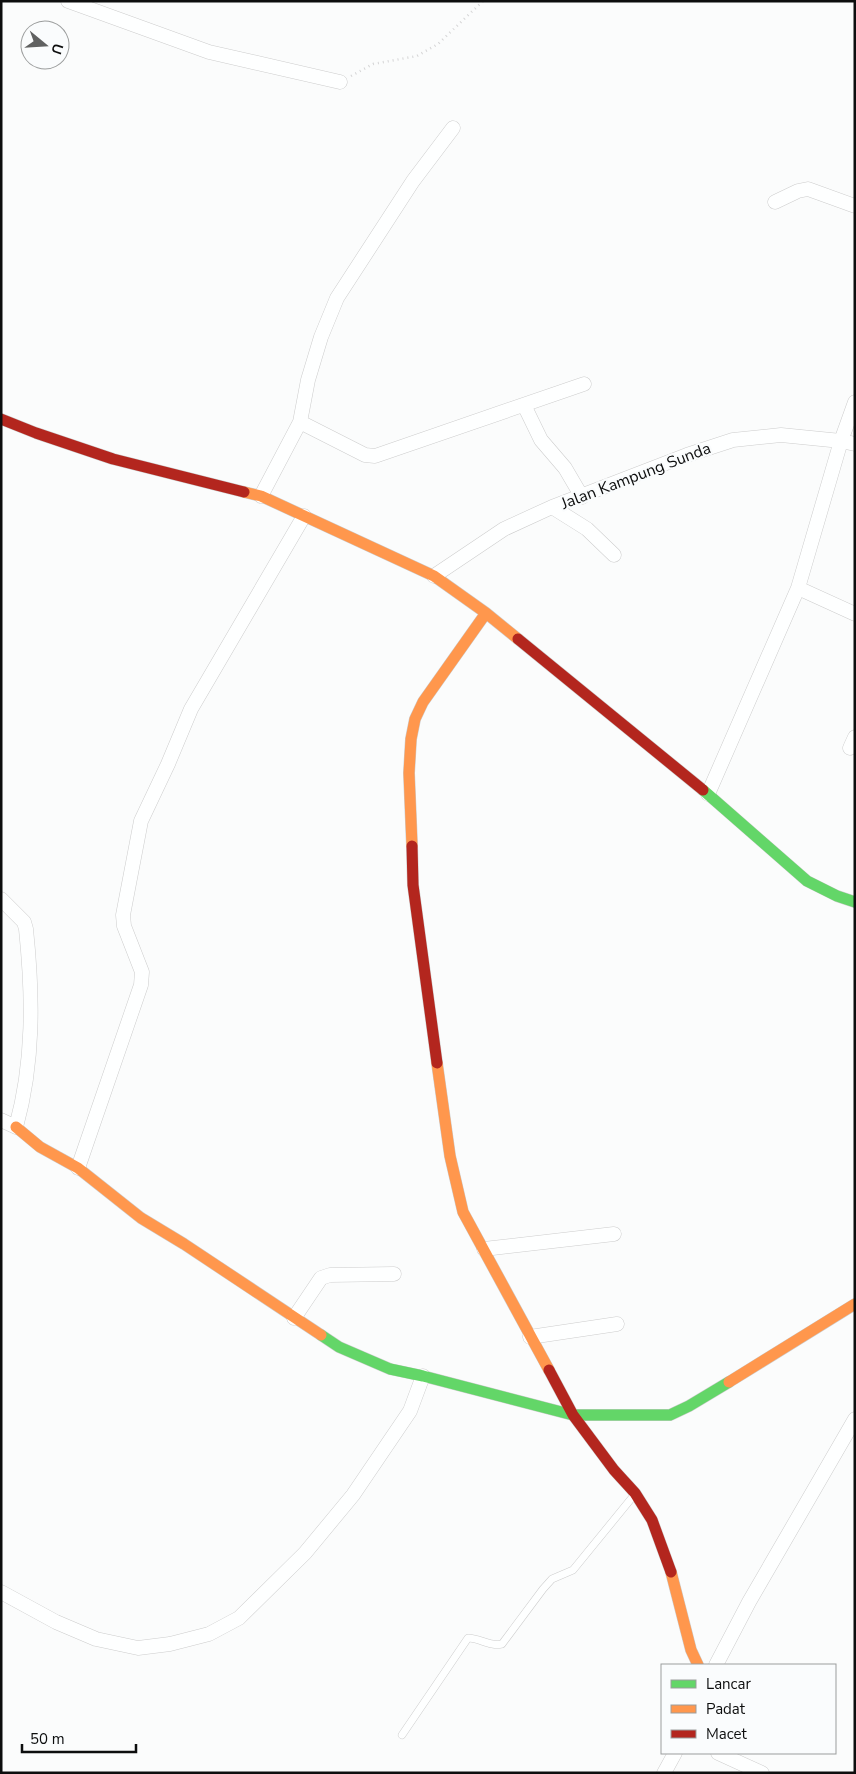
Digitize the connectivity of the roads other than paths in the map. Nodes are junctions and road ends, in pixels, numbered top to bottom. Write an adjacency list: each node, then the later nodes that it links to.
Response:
1 (68, 1): 2 (street)
2 (98, 6): 3 (street)
3 (340, 82)
4 (453, 128): 11 (street)
5 (775, 202): 6 (street)
6 (855, 206)
7 (584, 384): 9 (street)
8 (855, 402): 12 (street)
9 (524, 405): 11 (street); 14 (street)
10 (1, 419): 13 (street)
11 (300, 422): 13 (street)
12 (848, 442): 14 (street, Jalan Kampung Sunda); 19 (street)
13 (261, 496): 16 (street)
14 (582, 497): 15 (street, Jalan Kampung Sunda)
15 (552, 507): 17 (street); 18 (street, Jalan Kampung Sunda)
16 (304, 516): 18 (street); 27 (street)
17 (614, 555)
18 (434, 576): 20 (street)
19 (798, 588): 21 (street); 22 (street)
20 (486, 613): 22 (street); 29 (street)
21 (855, 614)
22 (708, 794): 24 (street)
23 (1, 900): 26 (street)
24 (855, 902)
25 (1, 1120): 26 (street)
26 (16, 1127): 27 (street)
27 (78, 1168): 32 (street)
28 (614, 1234): 29 (street)
29 (484, 1249): 34 (street)
30 (394, 1274): 32 (street)
31 (855, 1304): 36 (street)
32 (294, 1318): 35 (street)
33 (617, 1324): 34 (street)
34 (530, 1337): 36 (street)
35 (423, 1376): 36 (street); 39 (street)
36 (573, 1415): 38 (street)
37 (855, 1419): 41 (street)
38 (635, 1493): 40 (street); 42 (lane)
39 (1, 1592)
40 (698, 1664)
41 (717, 1664)
42 (402, 1735)
43 (674, 1754): 45 (street)
44 (720, 1754): 46 (street)
45 (664, 1773)
46 (762, 1773)

